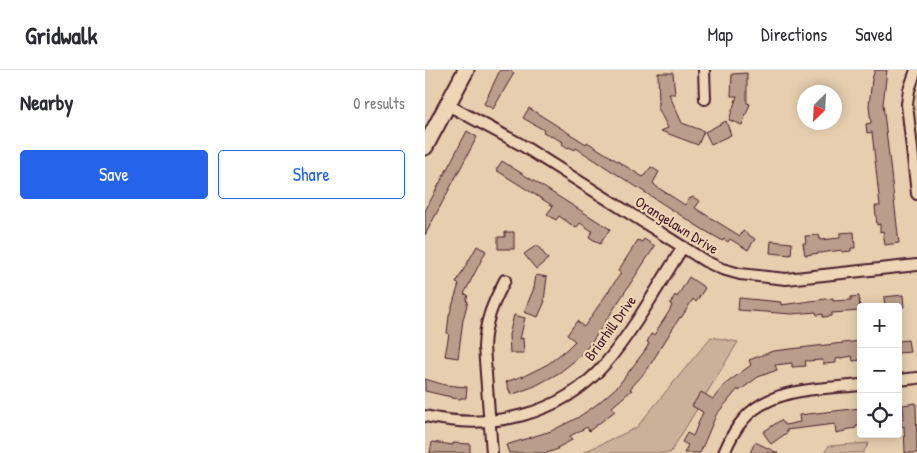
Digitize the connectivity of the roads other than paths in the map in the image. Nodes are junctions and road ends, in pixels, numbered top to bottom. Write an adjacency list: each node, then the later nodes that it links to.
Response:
1 (466, 70): 5 (street)
2 (704, 70): 4 (street)
3 (916, 70): 7 (street)
4 (705, 99)
5 (449, 105): 6 (street); 8 (street, Orangelawn Drive)
6 (425, 148)
7 (917, 194)
8 (683, 247): 9 (street, Orangelawn Drive); 15 (street, Briarhill Drive)
9 (917, 265)
10 (505, 280): 15 (street)
11 (917, 378): 12 (street)
12 (902, 380)
13 (857, 385): 17 (street)
14 (425, 416): 15 (street, Briarhill Drive)
15 (490, 422): 16 (street)
16 (492, 453)
17 (724, 453)

